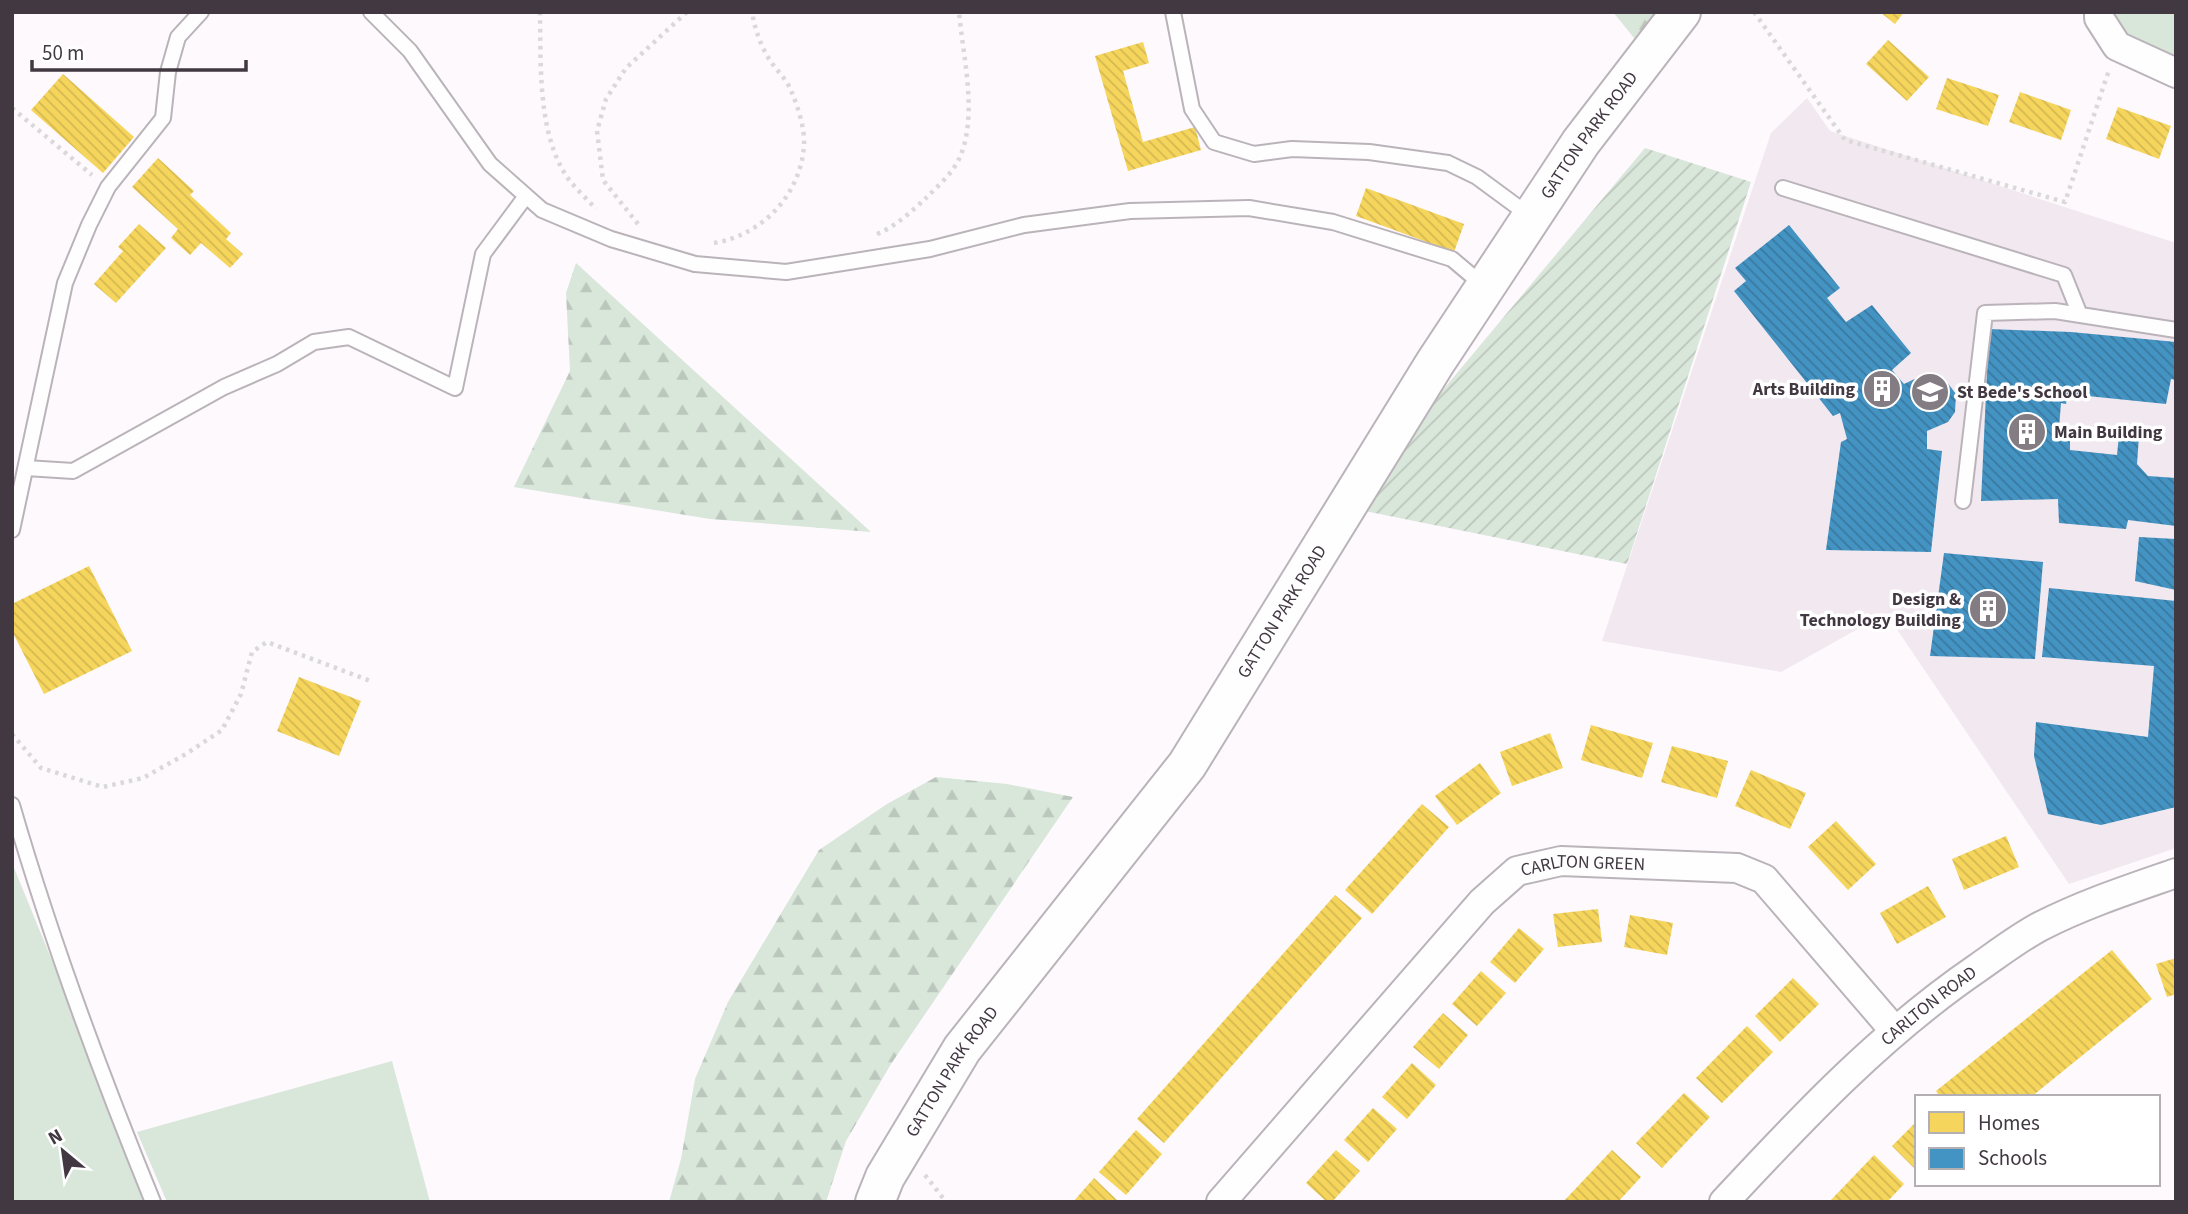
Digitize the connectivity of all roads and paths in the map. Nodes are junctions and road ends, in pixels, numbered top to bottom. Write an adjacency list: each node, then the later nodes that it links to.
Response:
1 (201, 12): 14 (lane)
2 (371, 12): 16 (lane)
3 (540, 12): 17 (path)
4 (687, 12): 19 (path)
5 (752, 12): 21 (path)
6 (959, 12): 20 (path)
7 (1173, 12): 18 (lane)
8 (1681, 12): 18 (main road, GATTON PARK ROAD)
9 (1754, 12): 11 (path)
10 (2099, 12): 11 (street)
11 (2117, 46): 12 (street)
12 (2176, 73)
13 (12, 108): 14 (path)
14 (108, 187): 25 (lane)
15 (1783, 188): 23 (lane)
16 (526, 196): 22 (lane); 25 (lane)
17 (601, 214)
18 (1531, 217): 22 (main road, GATTON PARK ROAD)
19 (644, 232)
20 (867, 238)
21 (720, 250)
22 (1485, 287): 34 (main road, GATTON PARK ROAD)
23 (2080, 315): 24 (lane); 26 (lane)
24 (2176, 330)
25 (26, 468): 27 (lane)
26 (1963, 501)
27 (12, 530)
28 (373, 682): 29 (path)
29 (12, 734)
30 (12, 806): 33 (lane)
31 (2176, 873): 32 (street, CARLTON ROAD)
32 (1894, 1030): 35 (street, CARLTON GREEN); 36 (street, CARLTON ROAD)
33 (153, 1202)
34 (875, 1202)
35 (1221, 1202)
36 (1724, 1202)

